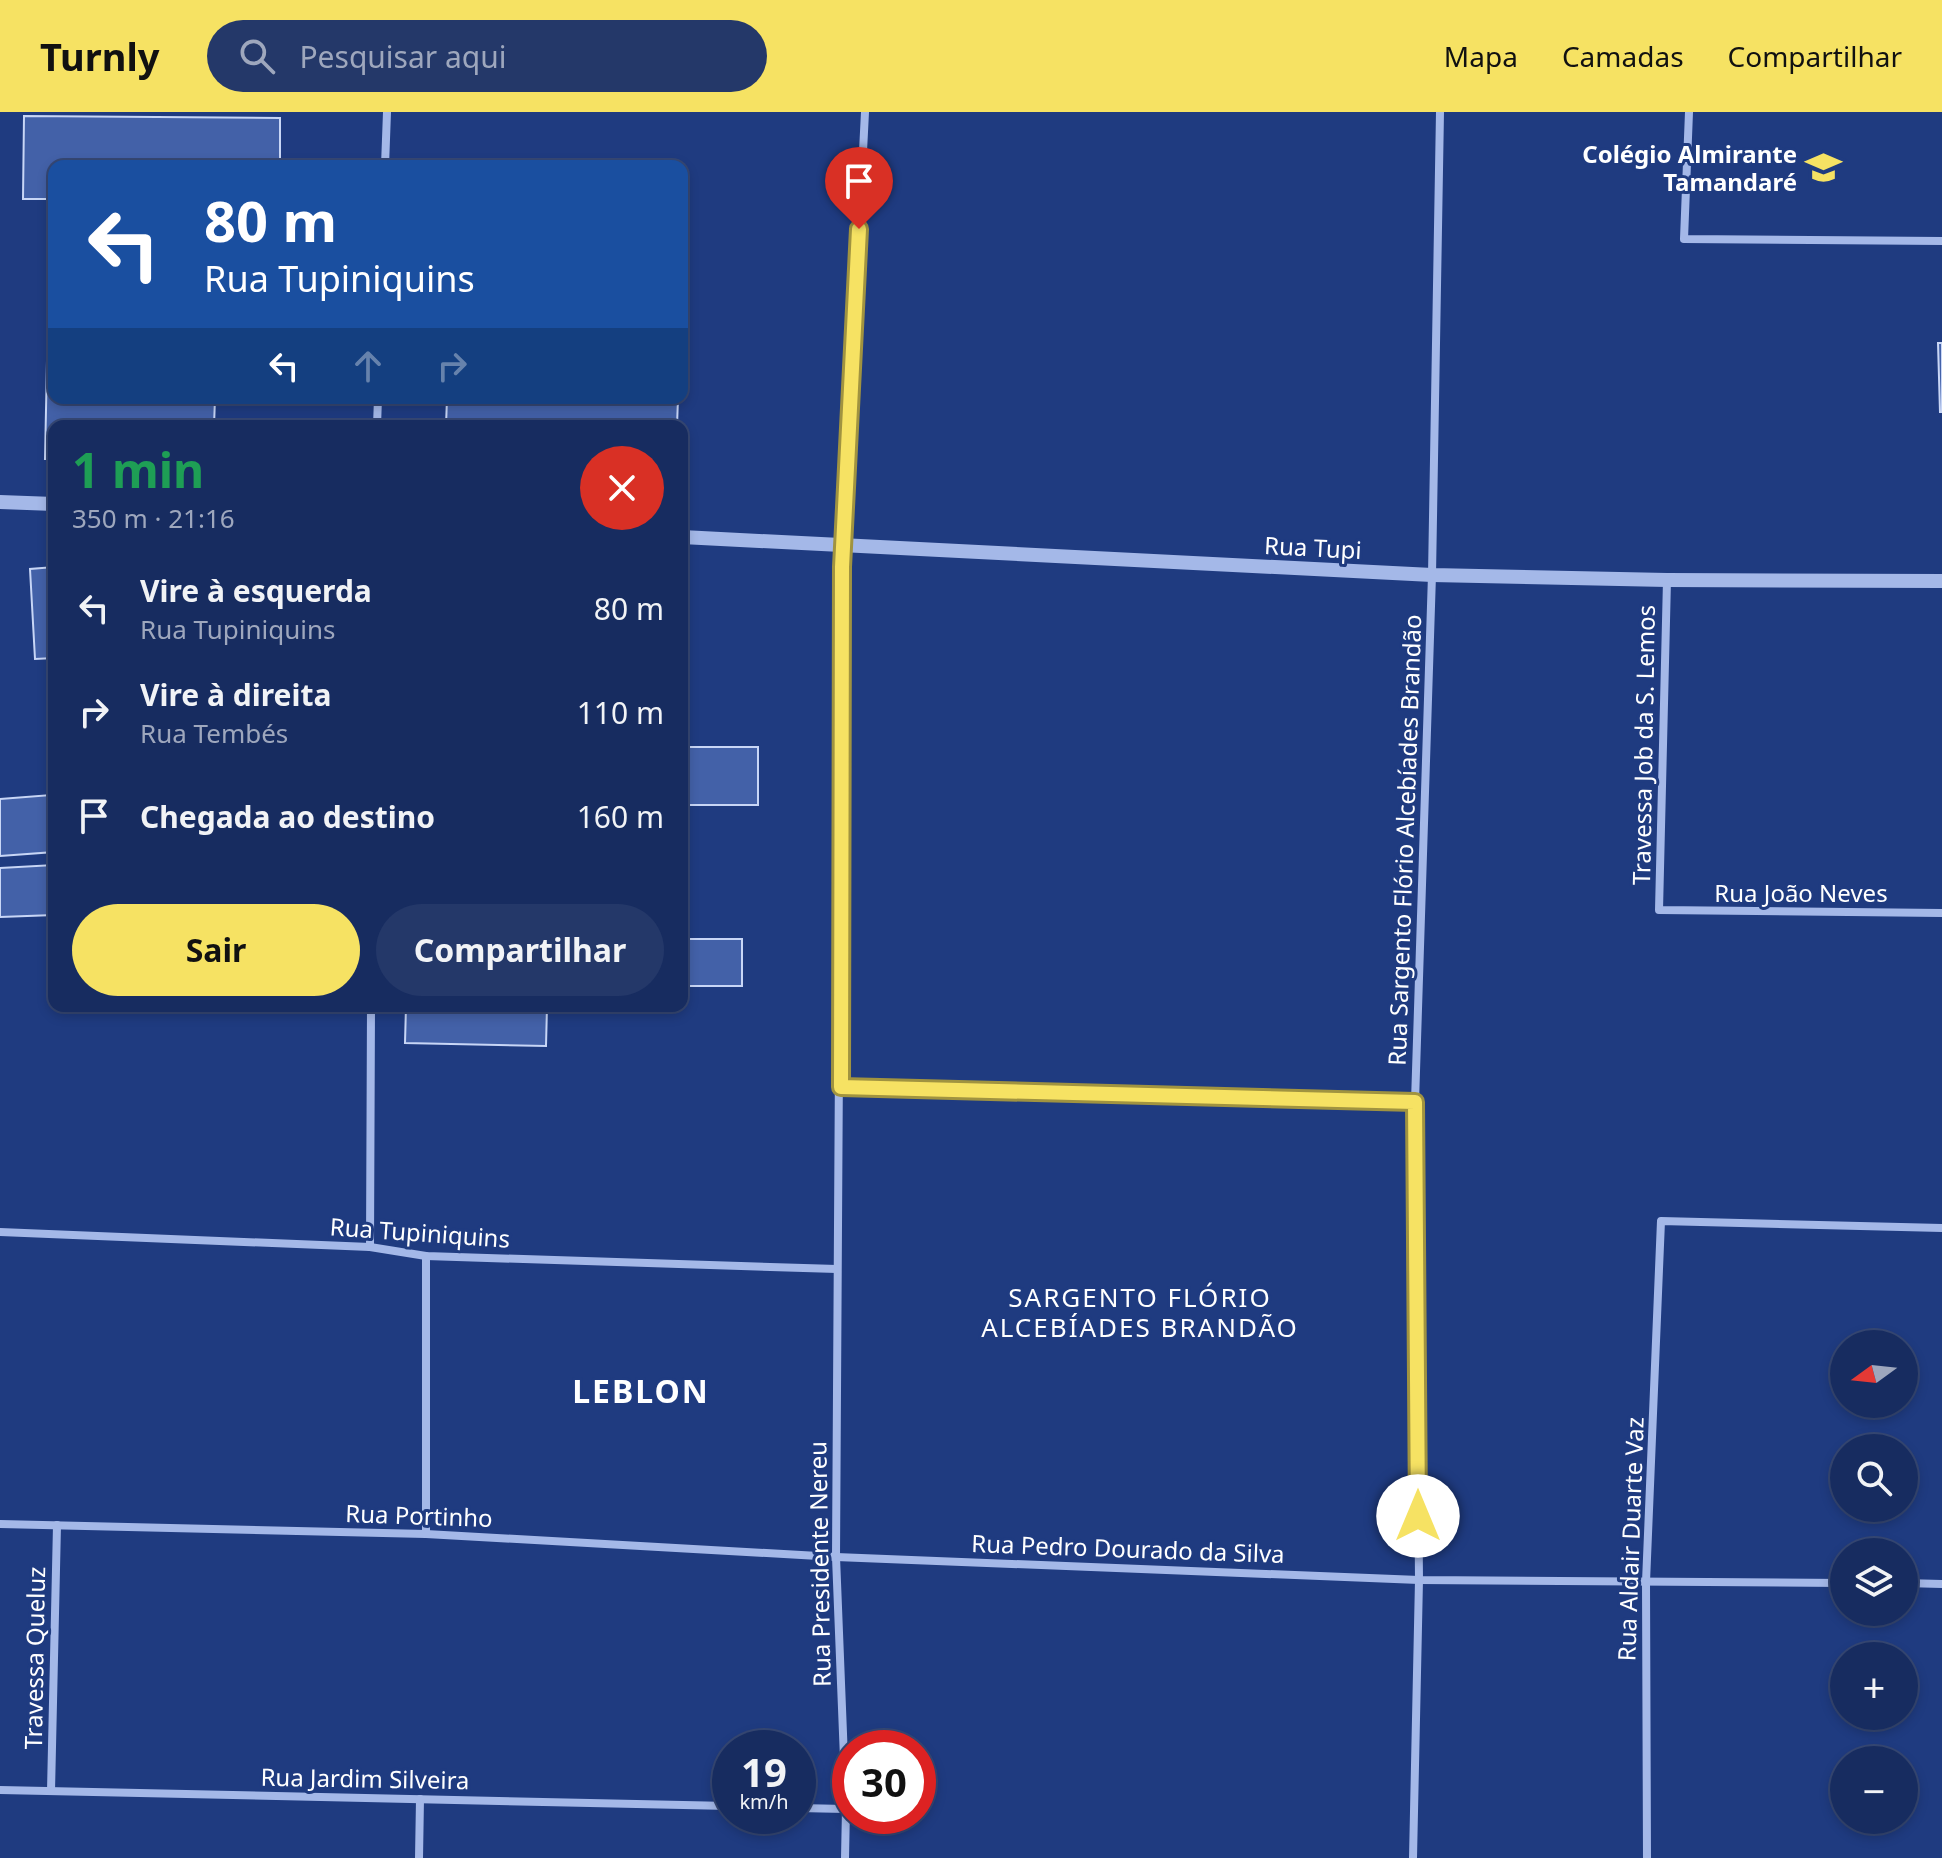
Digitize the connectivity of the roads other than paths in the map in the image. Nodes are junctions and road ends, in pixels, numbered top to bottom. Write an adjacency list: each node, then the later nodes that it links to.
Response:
1 (387, 112): 5 (street)
2 (865, 112): 10 (street, Rua Presidente Nereu)
3 (1440, 112): 11 (street, Rua Sargento Flório Alcebíades Brandão)
4 (1689, 112): 6 (street)
5 (385, 160)
6 (1942, 241)
7 (0, 502): 8 (street)
8 (48, 504)
9 (688, 537): 10 (street, Rua Tupi)
10 (844, 546): 11 (street, Rua Tupi); 17 (street, Rua Presidente Nereu)
11 (1432, 575): 12 (street, Rua Tupi); 18 (street, Rua Sargento Flório Alcebíades Brandão)
12 (1667, 580): 13 (street, Rua Tupi); 14 (street, Travessa Job da S. Lemos)
13 (1942, 581)
14 (1659, 910): 15 (street, Rua João Neves)
15 (1942, 913)
16 (371, 1012): 21 (street)
17 (841, 1087): 18 (street); 23 (street, Rua Presidente Nereu)
18 (1415, 1102): 28 (street, Rua Sargento Flório Alcebíades Brandão)
19 (1942, 1228): 29 (street, Rua Aldair Duarte Vaz)
20 (0, 1232): 21 (street, Rua Tupiniquins)
21 (370, 1247): 22 (street, Rua Tupiniquins)
22 (426, 1256): 23 (street, Rua Tupiniquins); 26 (street)
23 (837, 1269): 27 (street, Rua Presidente Nereu)
24 (0, 1524): 25 (street, Rua Portinho)
25 (57, 1525): 26 (street, Rua Portinho); 35 (street, Travessa Queluz)
26 (426, 1534): 27 (street, Rua Portinho)
27 (836, 1557): 28 (street, Rua Pedro Dourado da Silva); 33 (street, Rua Presidente Nereu)
28 (1419, 1580): 29 (street, Rua Pedro Dourado da Silva); 41 (street, Rua Sargento Flório Alcebíades Brandão)
29 (1646, 1582): 30 (street, Rua Pedro Dourado da Silva); 42 (street, Rua Aldair Duarte Vaz)
30 (1830, 1583)
31 (1918, 1583): 32 (street)
32 (1942, 1584)
33 (843, 1730)
34 (0, 1790): 35 (street, Rua Jardim Silveira)
35 (51, 1791): 36 (street, Rua Jardim Silveira)
36 (420, 1799): 37 (street, Rua Jardim Silveira); 39 (street)
37 (712, 1806)
38 (845, 1834): 40 (street, Rua Presidente Nereu)
39 (419, 1858)
40 (845, 1858)
41 (1413, 1858)
42 (1647, 1858)

